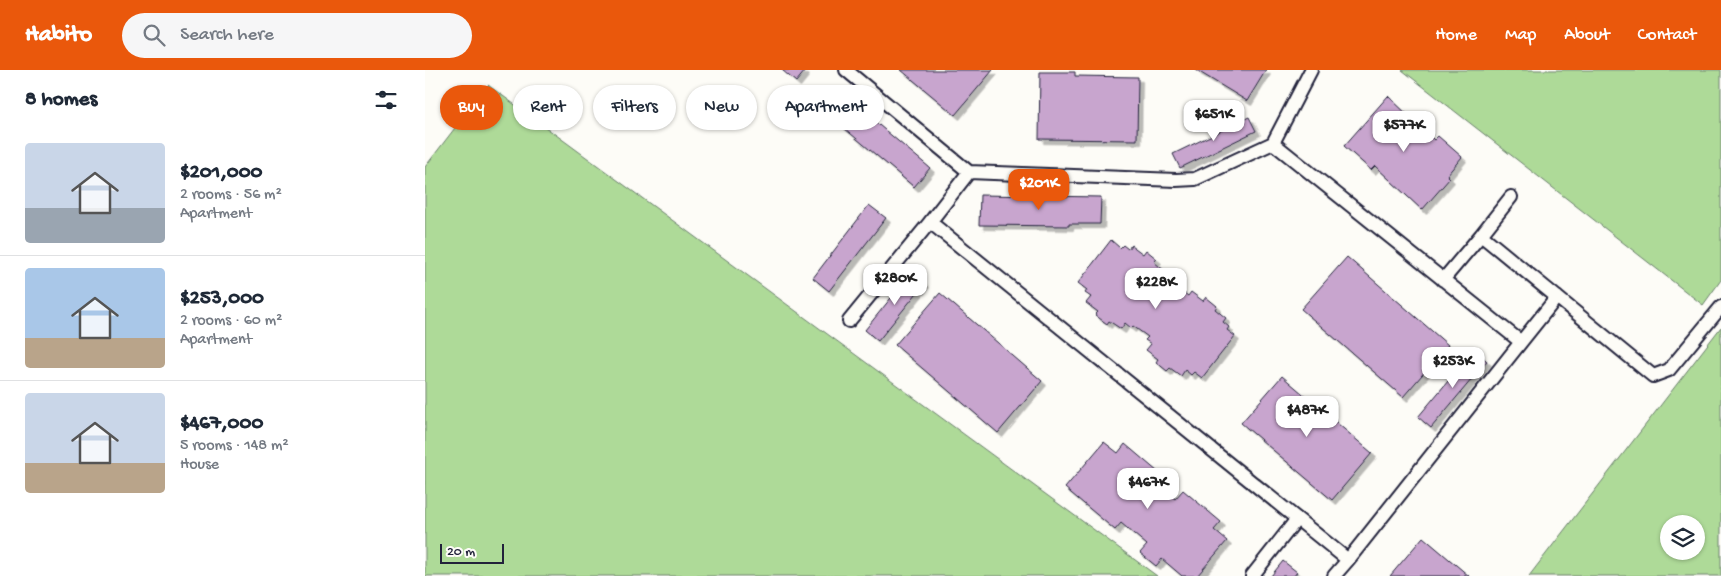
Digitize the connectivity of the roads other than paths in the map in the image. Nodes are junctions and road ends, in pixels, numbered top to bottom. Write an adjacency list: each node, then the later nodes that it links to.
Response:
1 (846, 70): 4 (lane)
2 (1311, 70): 3 (lane)
3 (1273, 143): 4 (lane); 8 (lane)
4 (969, 172): 6 (lane)
5 (1511, 197): 7 (lane)
6 (930, 222): 11 (lane); 13 (lane)
7 (1481, 235): 8 (lane); 9 (lane)
8 (1443, 280): 12 (lane)
9 (1557, 297): 10 (lane); 12 (lane)
10 (1721, 307)
11 (849, 320)
12 (1521, 342): 14 (lane)
13 (1297, 519): 14 (lane); 15 (lane)
14 (1347, 560): 16 (lane)
15 (1252, 576)
16 (1334, 576)

